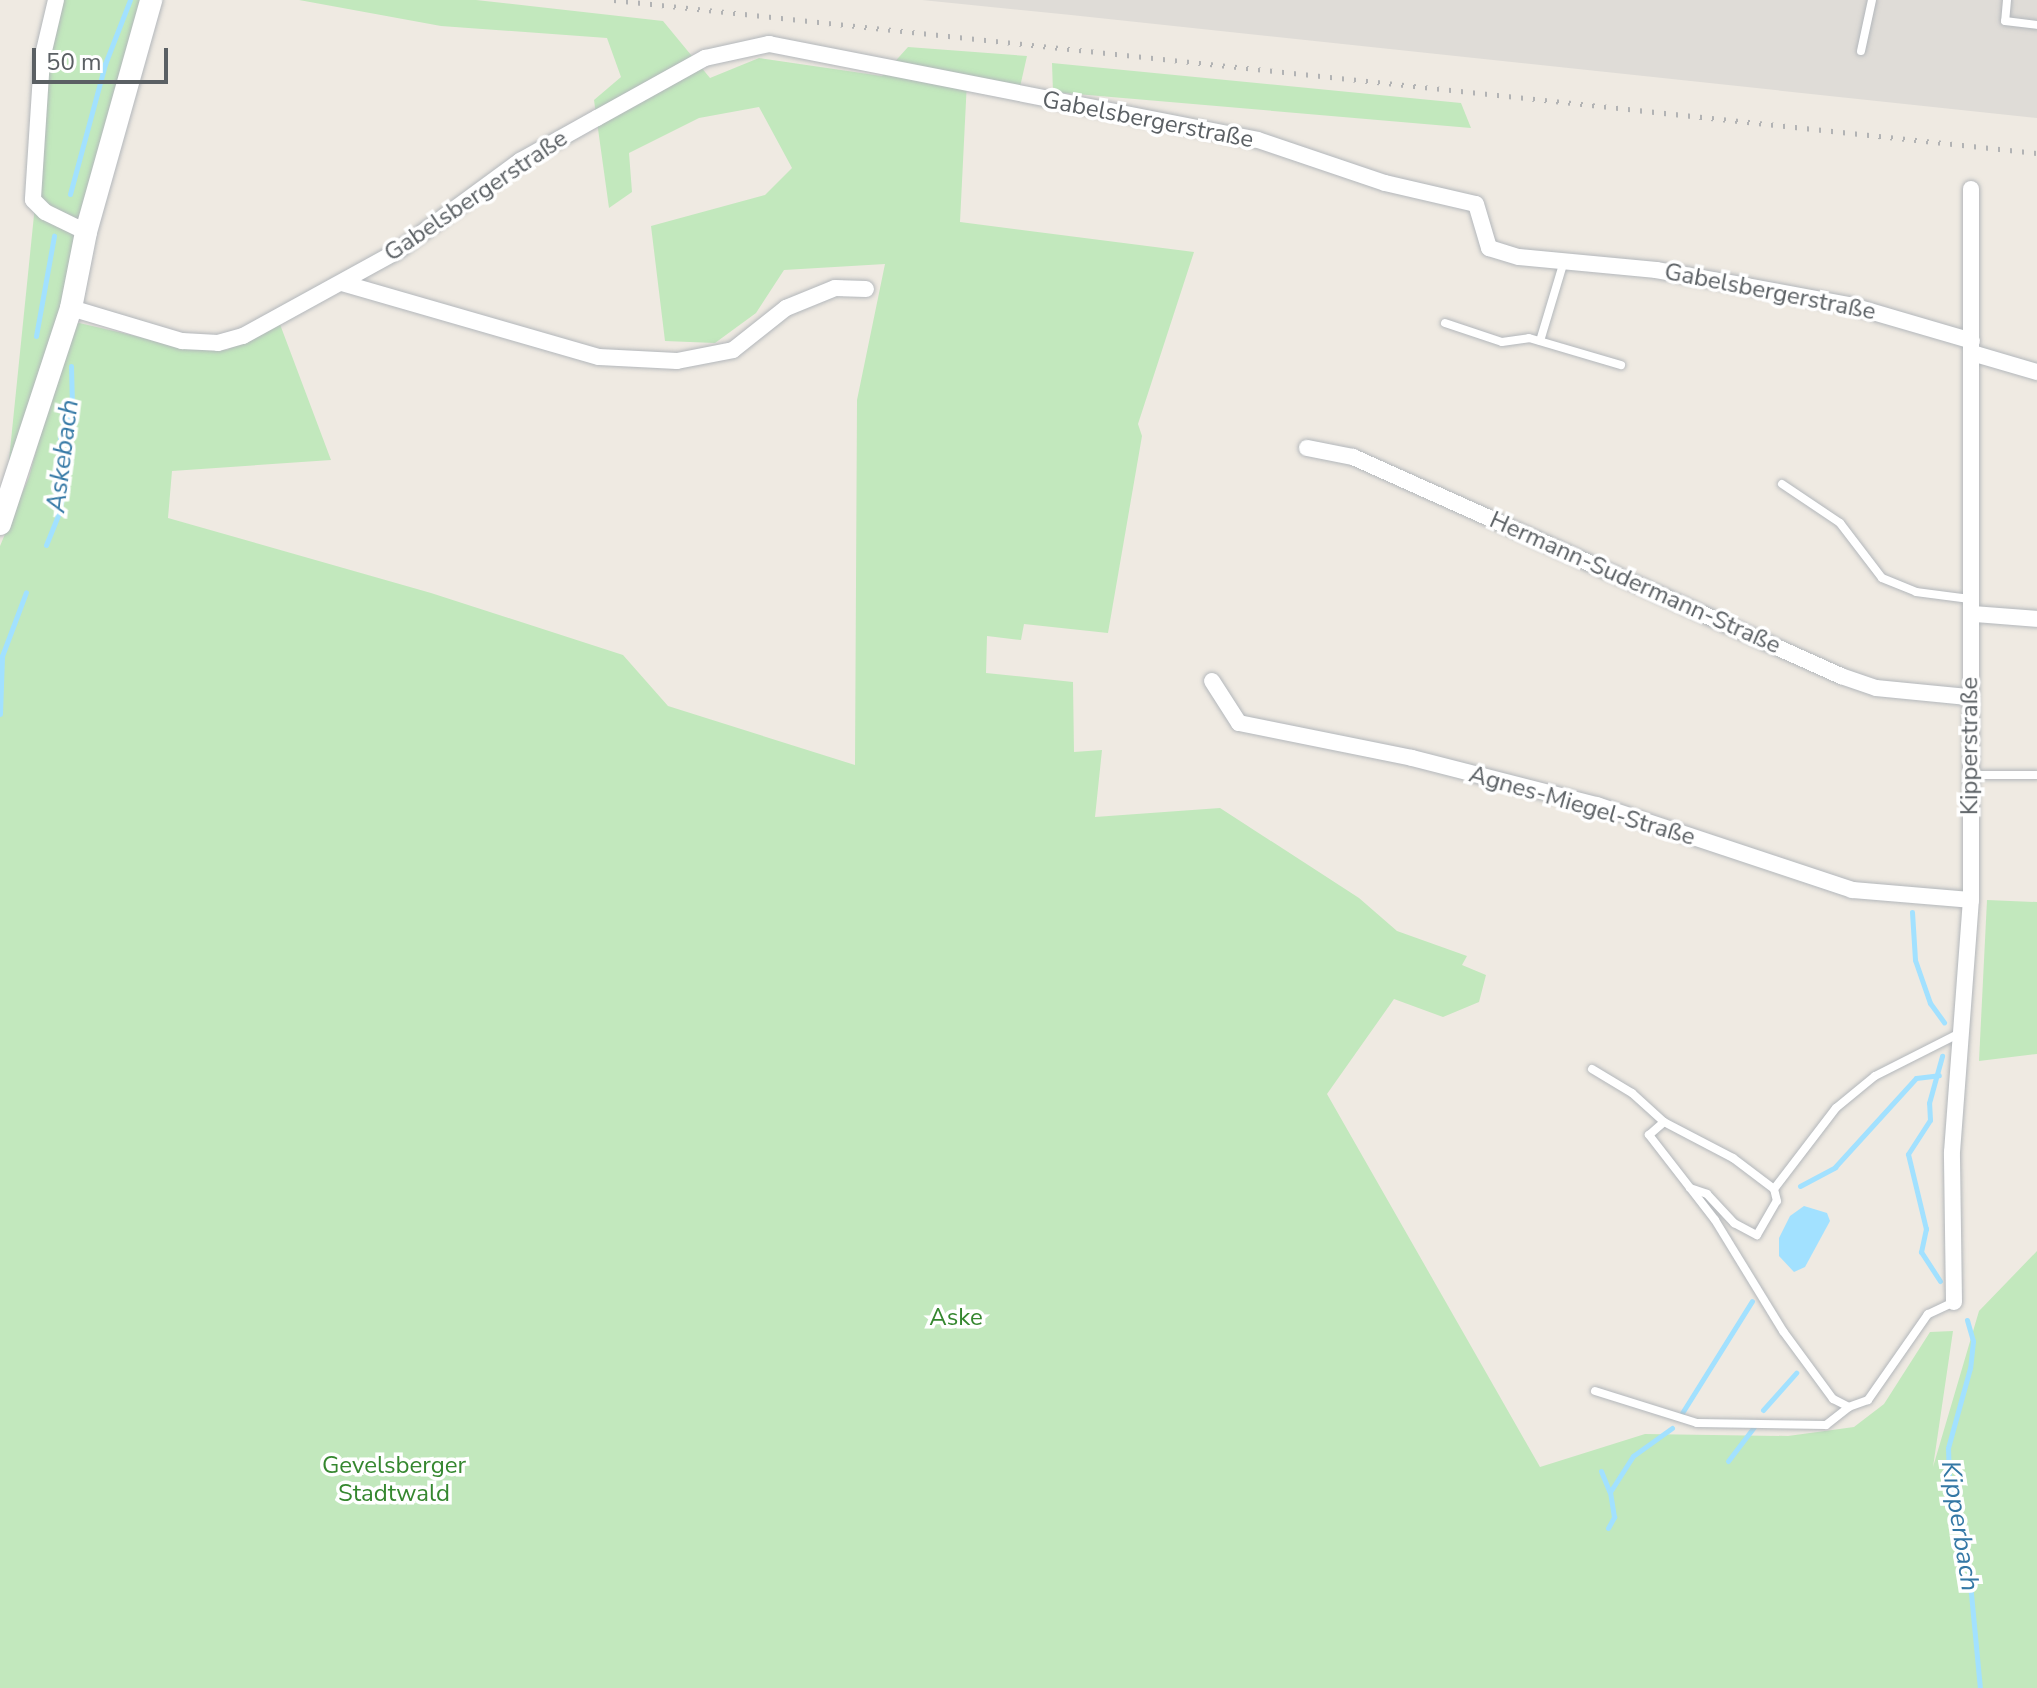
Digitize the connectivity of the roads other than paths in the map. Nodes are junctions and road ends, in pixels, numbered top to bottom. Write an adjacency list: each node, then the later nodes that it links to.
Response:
1 (56, 0): 8 (street)
2 (151, 0): 8 (street)
3 (1872, 0): 6 (lane)
4 (2007, 0): 5 (lane)
5 (2037, 25)
6 (1861, 51)
7 (1971, 189): 15 (street, Kipperstraße)
8 (86, 232): 12 (street)
9 (1564, 260): 10 (street, Gabelsbergerstraße); 14 (lane); 15 (street, Gabelsbergerstraße)
10 (342, 283): 11 (street, Gabelsbergerstraße); 12 (street, Gabelsbergerstraße)
11 (866, 289)
12 (71, 308): 20 (street)
13 (1445, 323): 14 (lane)
14 (1540, 341): 16 (lane)
15 (1972, 347): 17 (street, Gabelsbergerstraße); 21 (street, Kipperstraße)
16 (1621, 365)
17 (2037, 372)
18 (1307, 448): 24 (street, Hermann-Sudermann-Straße)
19 (1782, 484): 21 (lane)
20 (0, 524)
21 (1974, 607): 22 (street); 24 (street, Kipperstraße)
22 (2037, 619)
23 (1212, 681): 27 (street, Agnes-Miegel-Straße)
24 (1968, 697): 25 (street, Kipperstraße)
25 (1968, 775): 26 (lane); 27 (street, Kipperstraße)
26 (2037, 775)
27 (1971, 900): 28 (street, Kipperstraße)
28 (1964, 1030): 32 (lane); 33 (street, Kipperstraße)
29 (1592, 1069): 30 (lane)
30 (1664, 1122): 31 (lane); 32 (lane)
31 (1690, 1187): 32 (lane); 35 (lane)
32 (1774, 1189)
33 (1954, 1302): 35 (lane)
34 (1595, 1391): 35 (lane)
35 (1849, 1407)

